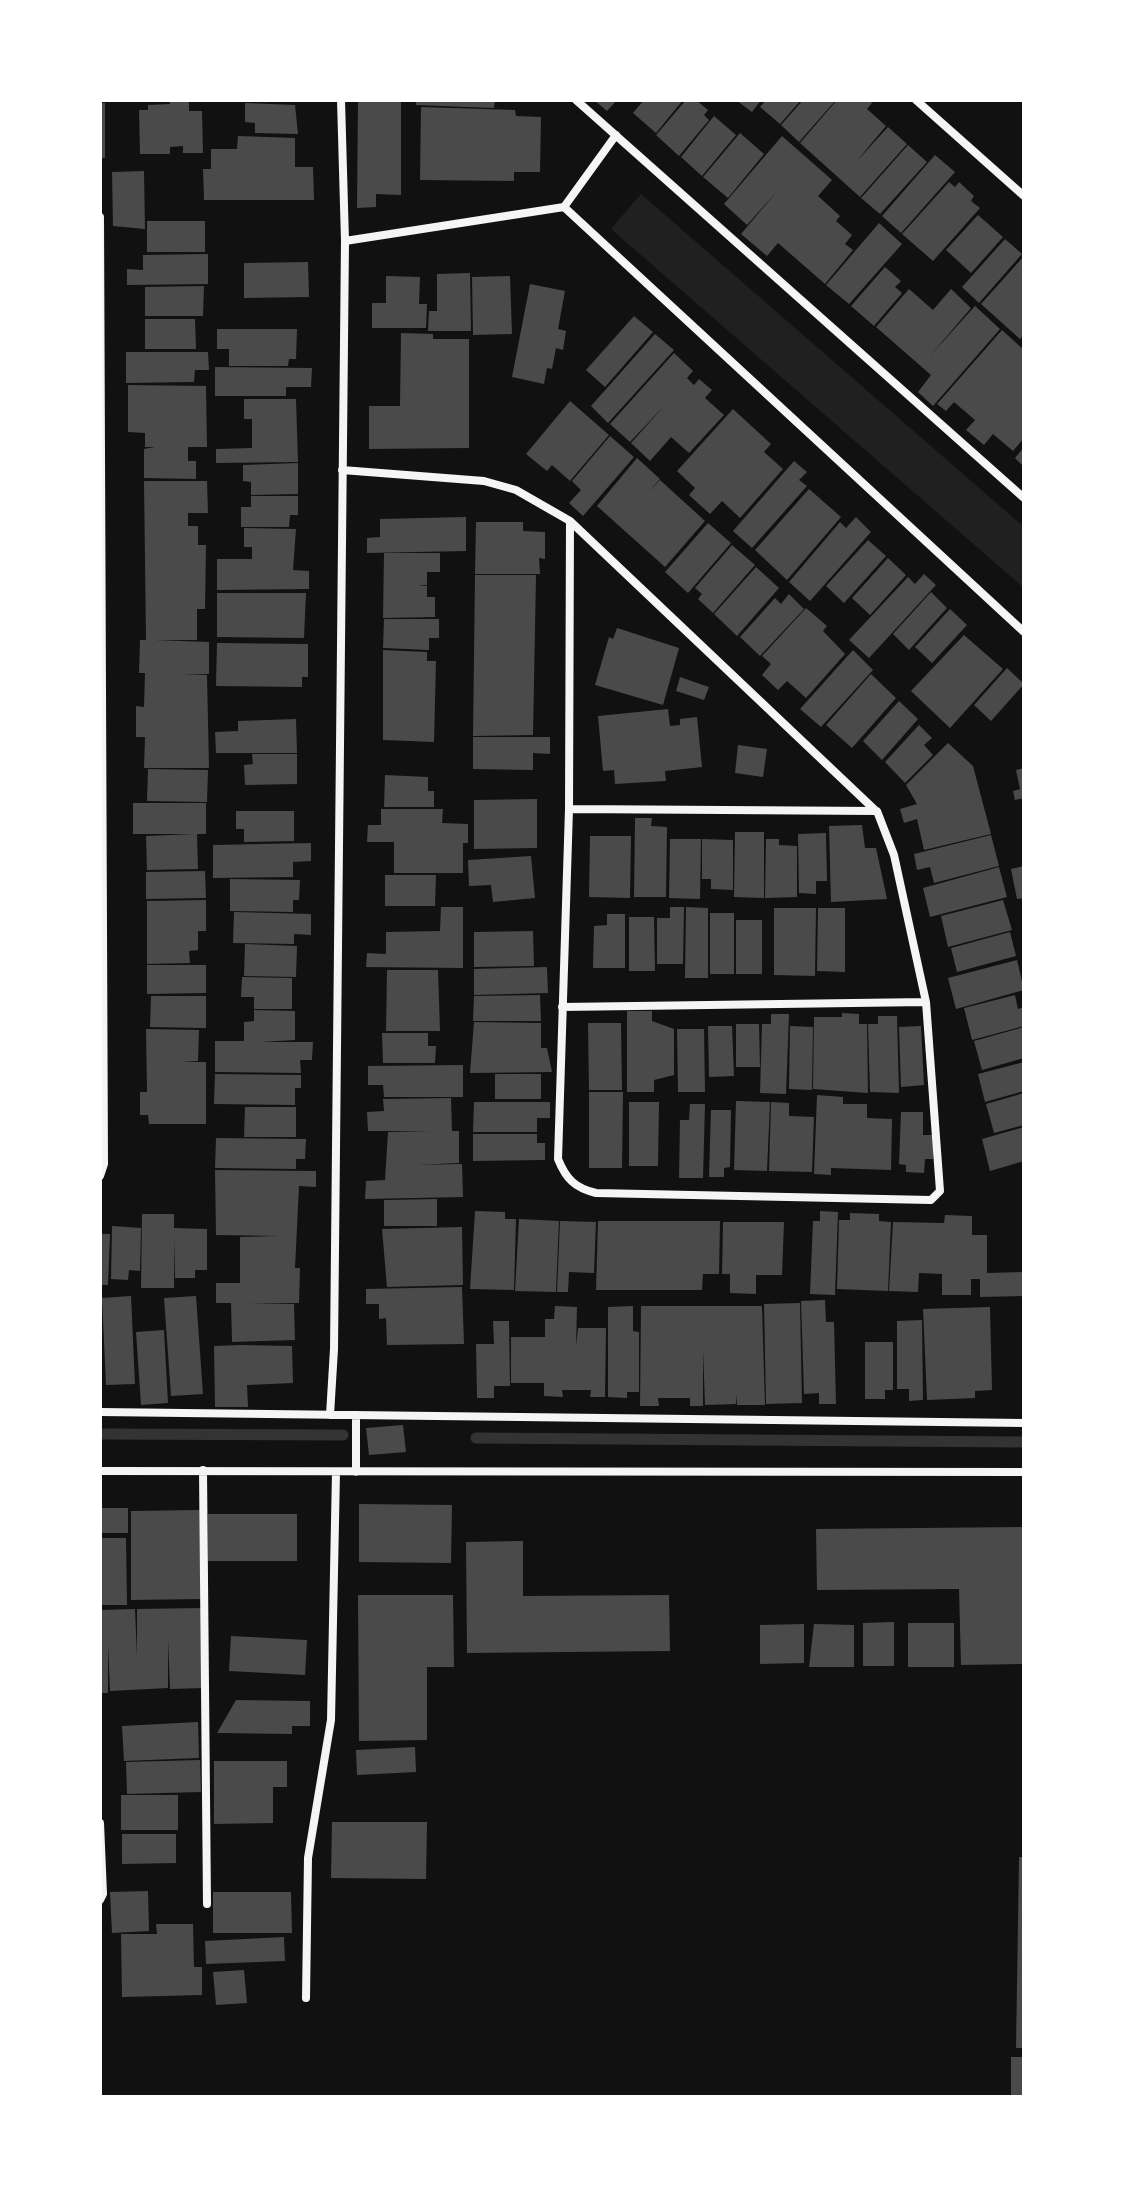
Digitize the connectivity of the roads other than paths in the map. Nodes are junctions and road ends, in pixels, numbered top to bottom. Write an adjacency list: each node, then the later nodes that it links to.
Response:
1 (341, 100): 8 (street)
2 (576, 100): 4 (street)
3 (916, 100): 5 (street)
4 (616, 135): 6 (street); 10 (street)
5 (1024, 196)
6 (564, 207): 8 (street); 12 (street)
7 (100, 217): 13 (street)
8 (345, 241): 9 (street)
9 (342, 470): 11 (street); 20 (street)
10 (1024, 498)
11 (570, 521): 14 (street); 15 (street)
12 (1024, 632)
13 (103, 786): 18 (street)
14 (569, 809): 15 (street); 17 (street)
15 (877, 811): 16 (street)
16 (926, 1002): 17 (street); 17 (street)
17 (562, 1007)
18 (100, 1176)
19 (100, 1412): 20 (street)
20 (330, 1415): 21 (street)
21 (356, 1415): 22 (street); 26 (street)
22 (1024, 1423)
23 (203, 1470): 24 (street); 25 (street); 30 (street)
24 (100, 1471)
25 (336, 1472): 26 (street); 31 (street)
26 (356, 1472): 27 (street)
27 (1024, 1472)
28 (100, 1823): 29 (street)
29 (100, 1900)
30 (207, 1904)
31 (306, 1998)

